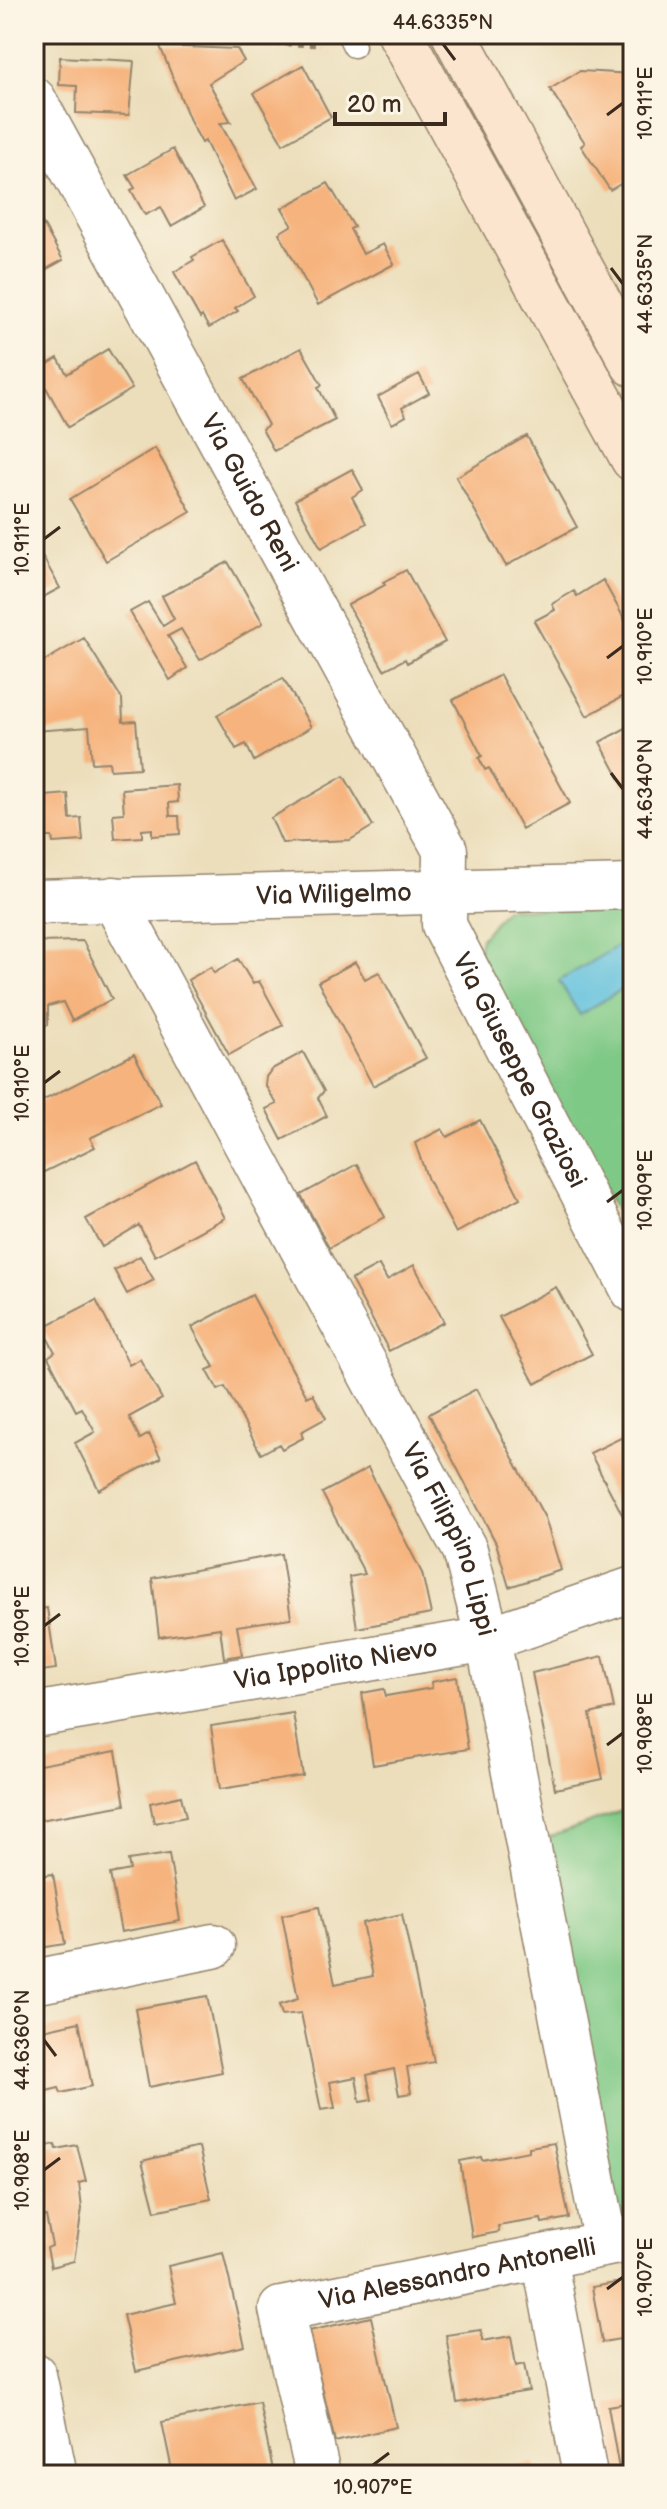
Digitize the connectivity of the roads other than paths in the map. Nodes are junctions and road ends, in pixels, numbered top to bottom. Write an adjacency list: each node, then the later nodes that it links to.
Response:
1 (456, 35): 2 (street); 4 (main road)
2 (407, 47): 5 (main road)
3 (34, 100): 7 (street, Via Guido Reni)
4 (633, 364)
5 (633, 459)
6 (633, 887): 7 (street, Via Wiligelmo)
7 (445, 890): 8 (street, Via Wiligelmo); 10 (street, Via Giuseppe Graziosi)
8 (114, 899): 9 (street, Via Wiligelmo); 12 (street, Via Filippino Lippi)
9 (34, 902)
10 (633, 1290)
11 (633, 1589): 12 (street, Via Ippolito Nievo)
12 (488, 1639): 13 (street, Via Ippolito Nievo); 16 (street, Via Filippino Lippi)
13 (34, 1715)
14 (213, 1946): 15 (street)
15 (34, 1982)
16 (620, 2241): 17 (street, Via Alessandro Antonelli)
17 (544, 2257): 20 (street, Via Alessandro Antonelli); 21 (street)
18 (34, 2375): 19 (street)
19 (55, 2475)
20 (318, 2475)
21 (585, 2475)

